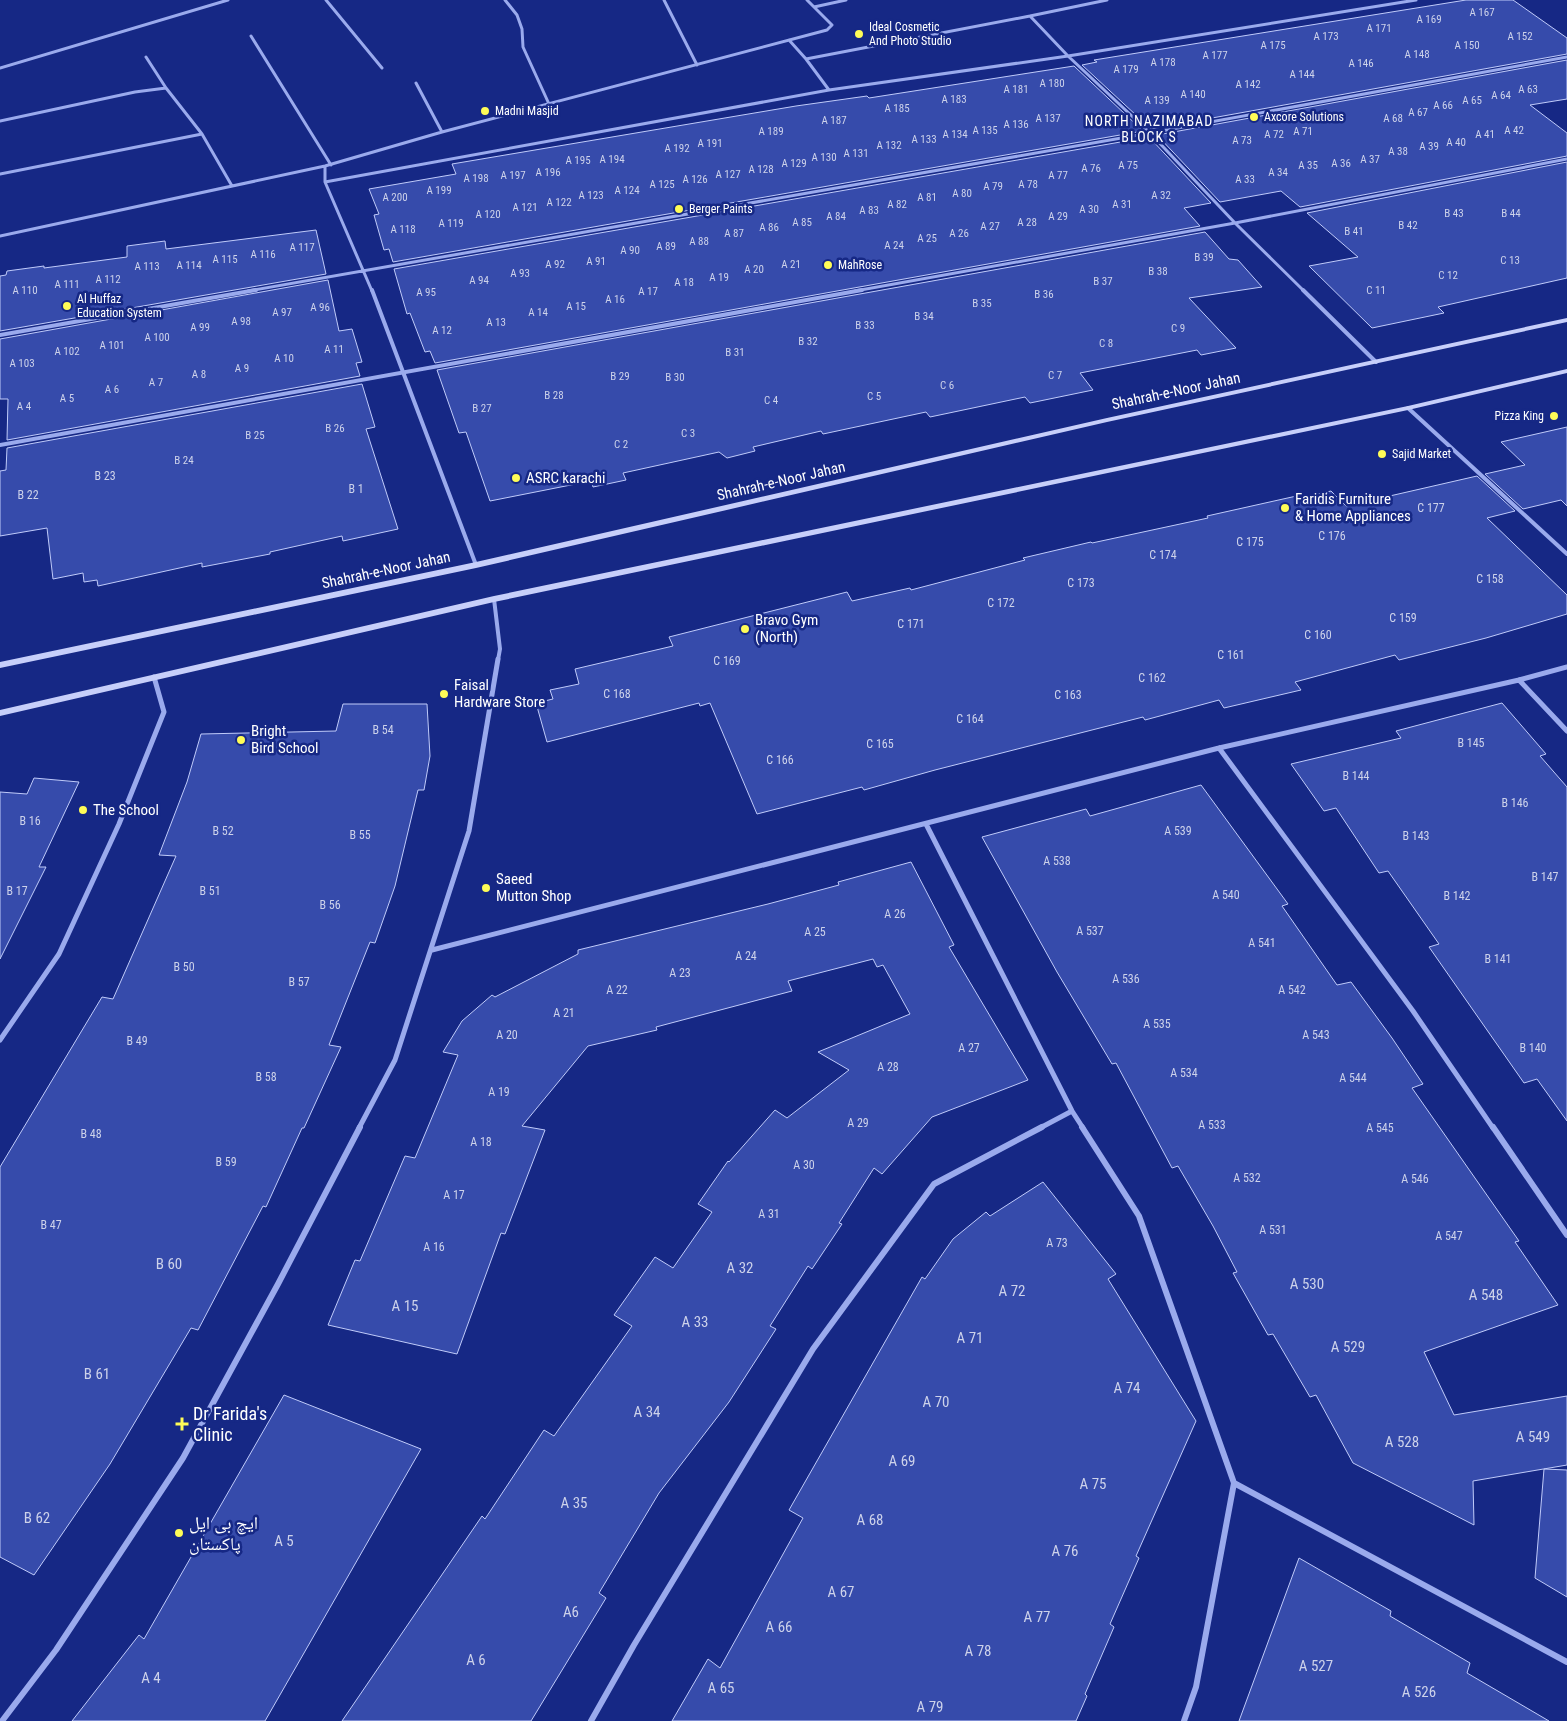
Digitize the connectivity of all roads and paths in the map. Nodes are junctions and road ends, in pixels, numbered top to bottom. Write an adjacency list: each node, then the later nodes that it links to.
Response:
1 (228, 0): 18 (street)
2 (326, 0): 19 (street)
3 (505, 0): 23 (street)
4 (664, 0): 17 (street)
5 (807, 0): 9 (street)
6 (846, 0): 9 (street)
7 (1106, 0): 10 (street)
8 (1416, 0): 13 (street)
9 (814, 8): 12 (street)
10 (1030, 16): 13 (street); 16 (street)
11 (251, 36): 29 (street)
12 (789, 40): 16 (street); 17 (street)
13 (1068, 56): 22 (street); 26 (street)
14 (146, 57): 21 (street)
15 (1567, 57): 26 (street)
16 (806, 59): 22 (street)
17 (697, 65): 23 (street)
18 (0, 68)
19 (382, 68)
20 (416, 83): 25 (street)
21 (166, 88): 24 (street); 27 (street)
22 (829, 90): 32 (street)
23 (550, 104): 25 (street)
24 (0, 121)
25 (442, 132): 29 (street)
26 (1150, 133): 34 (street); 36 (street)
27 (202, 134): 31 (street); 33 (street)
28 (1567, 159): 34 (street)
29 (331, 165): 30 (street)
30 (325, 166): 32 (street); 33 (street)
31 (0, 174)
32 (325, 182): 36 (street)
33 (232, 186): 35 (street)
34 (1235, 224): 39 (street); 41 (street)
35 (0, 236)
36 (364, 270): 38 (street); 41 (street)
37 (1567, 320): 39 (main road, Shahrah-e-Noor Jahan)
38 (0, 335)
39 (1376, 362): 45 (main road, Shahrah-e-Noor Jahan)
40 (1567, 371): 42 (main road)
41 (404, 374): 43 (street); 45 (street)
42 (1408, 408): 44 (street); 46 (main road)
43 (0, 445)
44 (1567, 554)
45 (476, 565): 47 (main road, Shahrah-e-Noor Jahan)
46 (494, 599): 49 (main road); 55 (street)
47 (0, 665)
48 (1567, 667): 50 (street)
49 (154, 677): 51 (main road); 56 (street)
50 (1519, 680): 52 (street); 53 (street)
51 (0, 713)
52 (1567, 732)
53 (1219, 748): 54 (street); 58 (street)
54 (926, 824): 55 (street); 57 (street)
55 (432, 950): 61 (street)
56 (0, 1040)
57 (1072, 1111): 59 (street); 62 (street)
58 (1567, 1235)
59 (1234, 1483): 60 (street); 63 (street)
60 (1567, 1662)
61 (2, 1721)
62 (591, 1721)
63 (1184, 1721)

